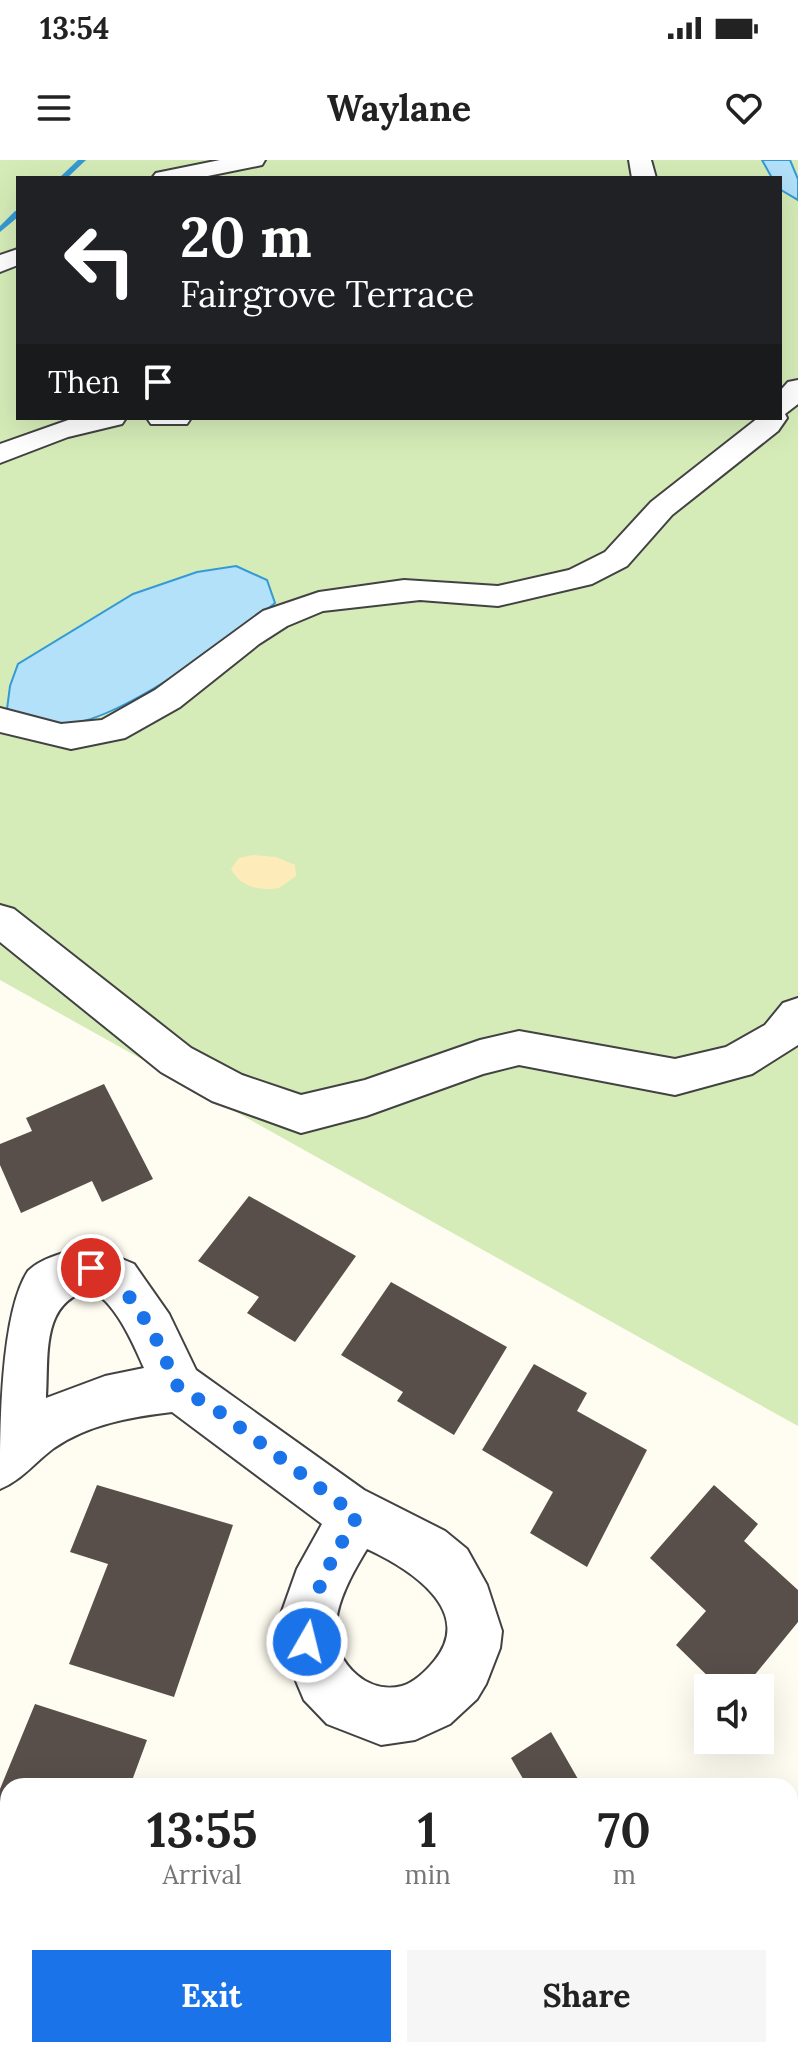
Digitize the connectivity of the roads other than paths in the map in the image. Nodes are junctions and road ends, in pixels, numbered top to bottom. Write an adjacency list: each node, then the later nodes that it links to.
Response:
1 (254, 160): 2 (street)
2 (174, 176)
3 (798, 388): 4 (street)
4 (782, 405)
5 (103, 420): 7 (street)
6 (771, 420): 8 (street)
7 (0, 454)
8 (0, 720)
9 (0, 920): 10 (street)
10 (798, 1015)
11 (178, 1387): 12 (street); 12 (street); 13 (street)
12 (8, 1454)
13 (357, 1516)

